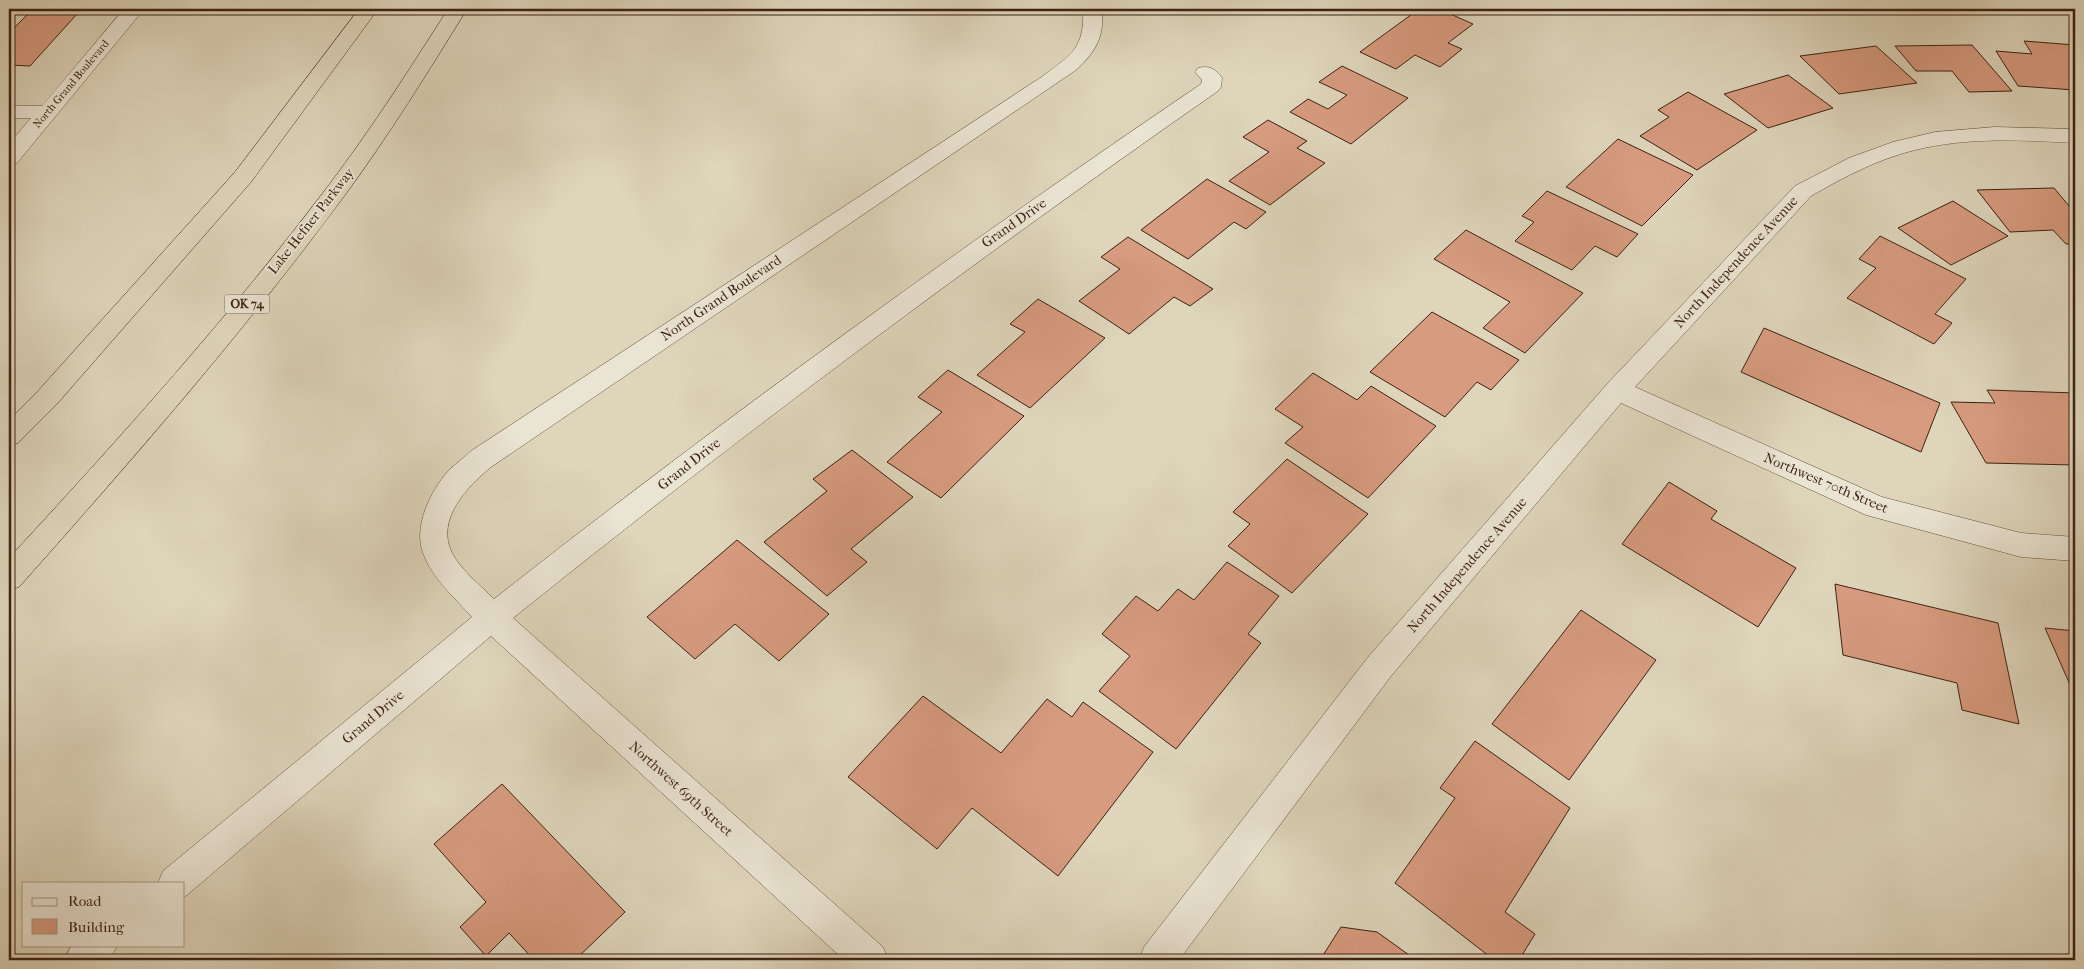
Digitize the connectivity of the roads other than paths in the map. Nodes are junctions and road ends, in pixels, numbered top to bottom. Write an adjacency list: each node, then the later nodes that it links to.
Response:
1 (134, 9): 7 (street, North Grand Boulevard)
2 (368, 9): 11 (highway)
3 (457, 9): 13 (highway, Lake Hefner Parkway / OK 74)
4 (1092, 9): 14 (street, North Grand Boulevard)
5 (1205, 72): 14 (street, Grand Drive)
6 (9, 112): 7 (street)
7 (48, 112): 9 (street, North Grand Boulevard)
8 (2075, 136): 10 (street, North Independence Avenue)
9 (9, 158)
10 (1617, 390): 12 (street, Northwest 70th Street); 19 (street, North Independence Avenue)
11 (9, 436)
12 (2075, 549)
13 (9, 578)
14 (492, 618): 15 (street, Grand Drive); 18 (street, Northwest 69th Street)
15 (176, 882)
16 (99, 946): 17 (street)
17 (82, 960)
18 (870, 960)
19 (1157, 960)

